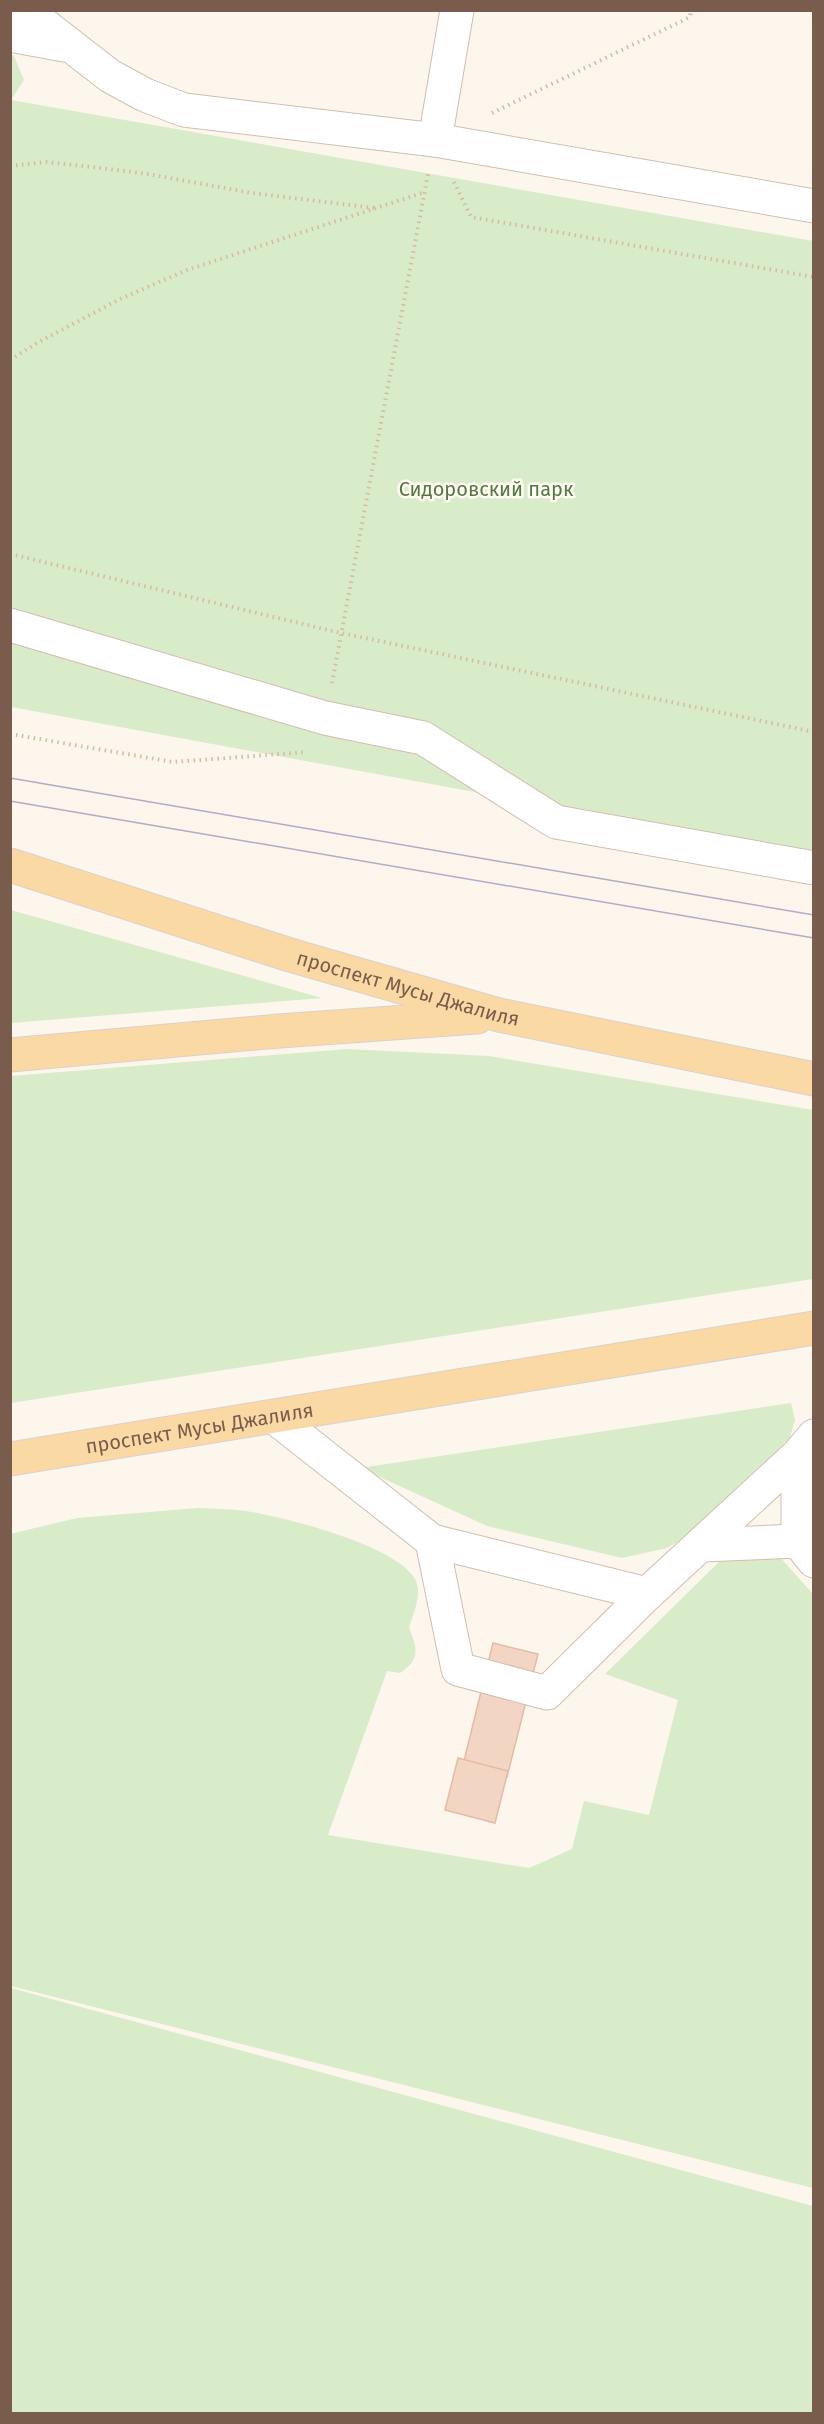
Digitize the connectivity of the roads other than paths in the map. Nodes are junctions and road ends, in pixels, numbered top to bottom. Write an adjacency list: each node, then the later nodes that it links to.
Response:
1 (25, 10): 4 (street)
2 (457, 10): 5 (street)
3 (10, 35): 4 (street)
4 (68, 46): 5 (street)
5 (435, 140): 6 (street)
6 (813, 206)
7 (10, 626): 9 (street)
8 (10, 866): 10 (main road, проспект Мусы Джалиля)
9 (813, 868)
10 (499, 1015): 11 (main road); 12 (main road, проспект Мусы Джалиля)
11 (10, 1055)
12 (813, 1079)
13 (805, 1326): 14 (main road, проспект Мусы Джалиля)
14 (274, 1417): 16 (main road, проспект Мусы Джалиля); 19 (street)
15 (806, 1446): 20 (street); 21 (street)
16 (79, 1449): 17 (main road, проспект Мусы Джалиля); 18 (main road)
17 (10, 1459)
18 (10, 1481)
19 (432, 1541): 22 (street); 22 (street)
20 (702, 1545): 21 (street); 22 (street)
21 (806, 1551)
22 (647, 1594)

